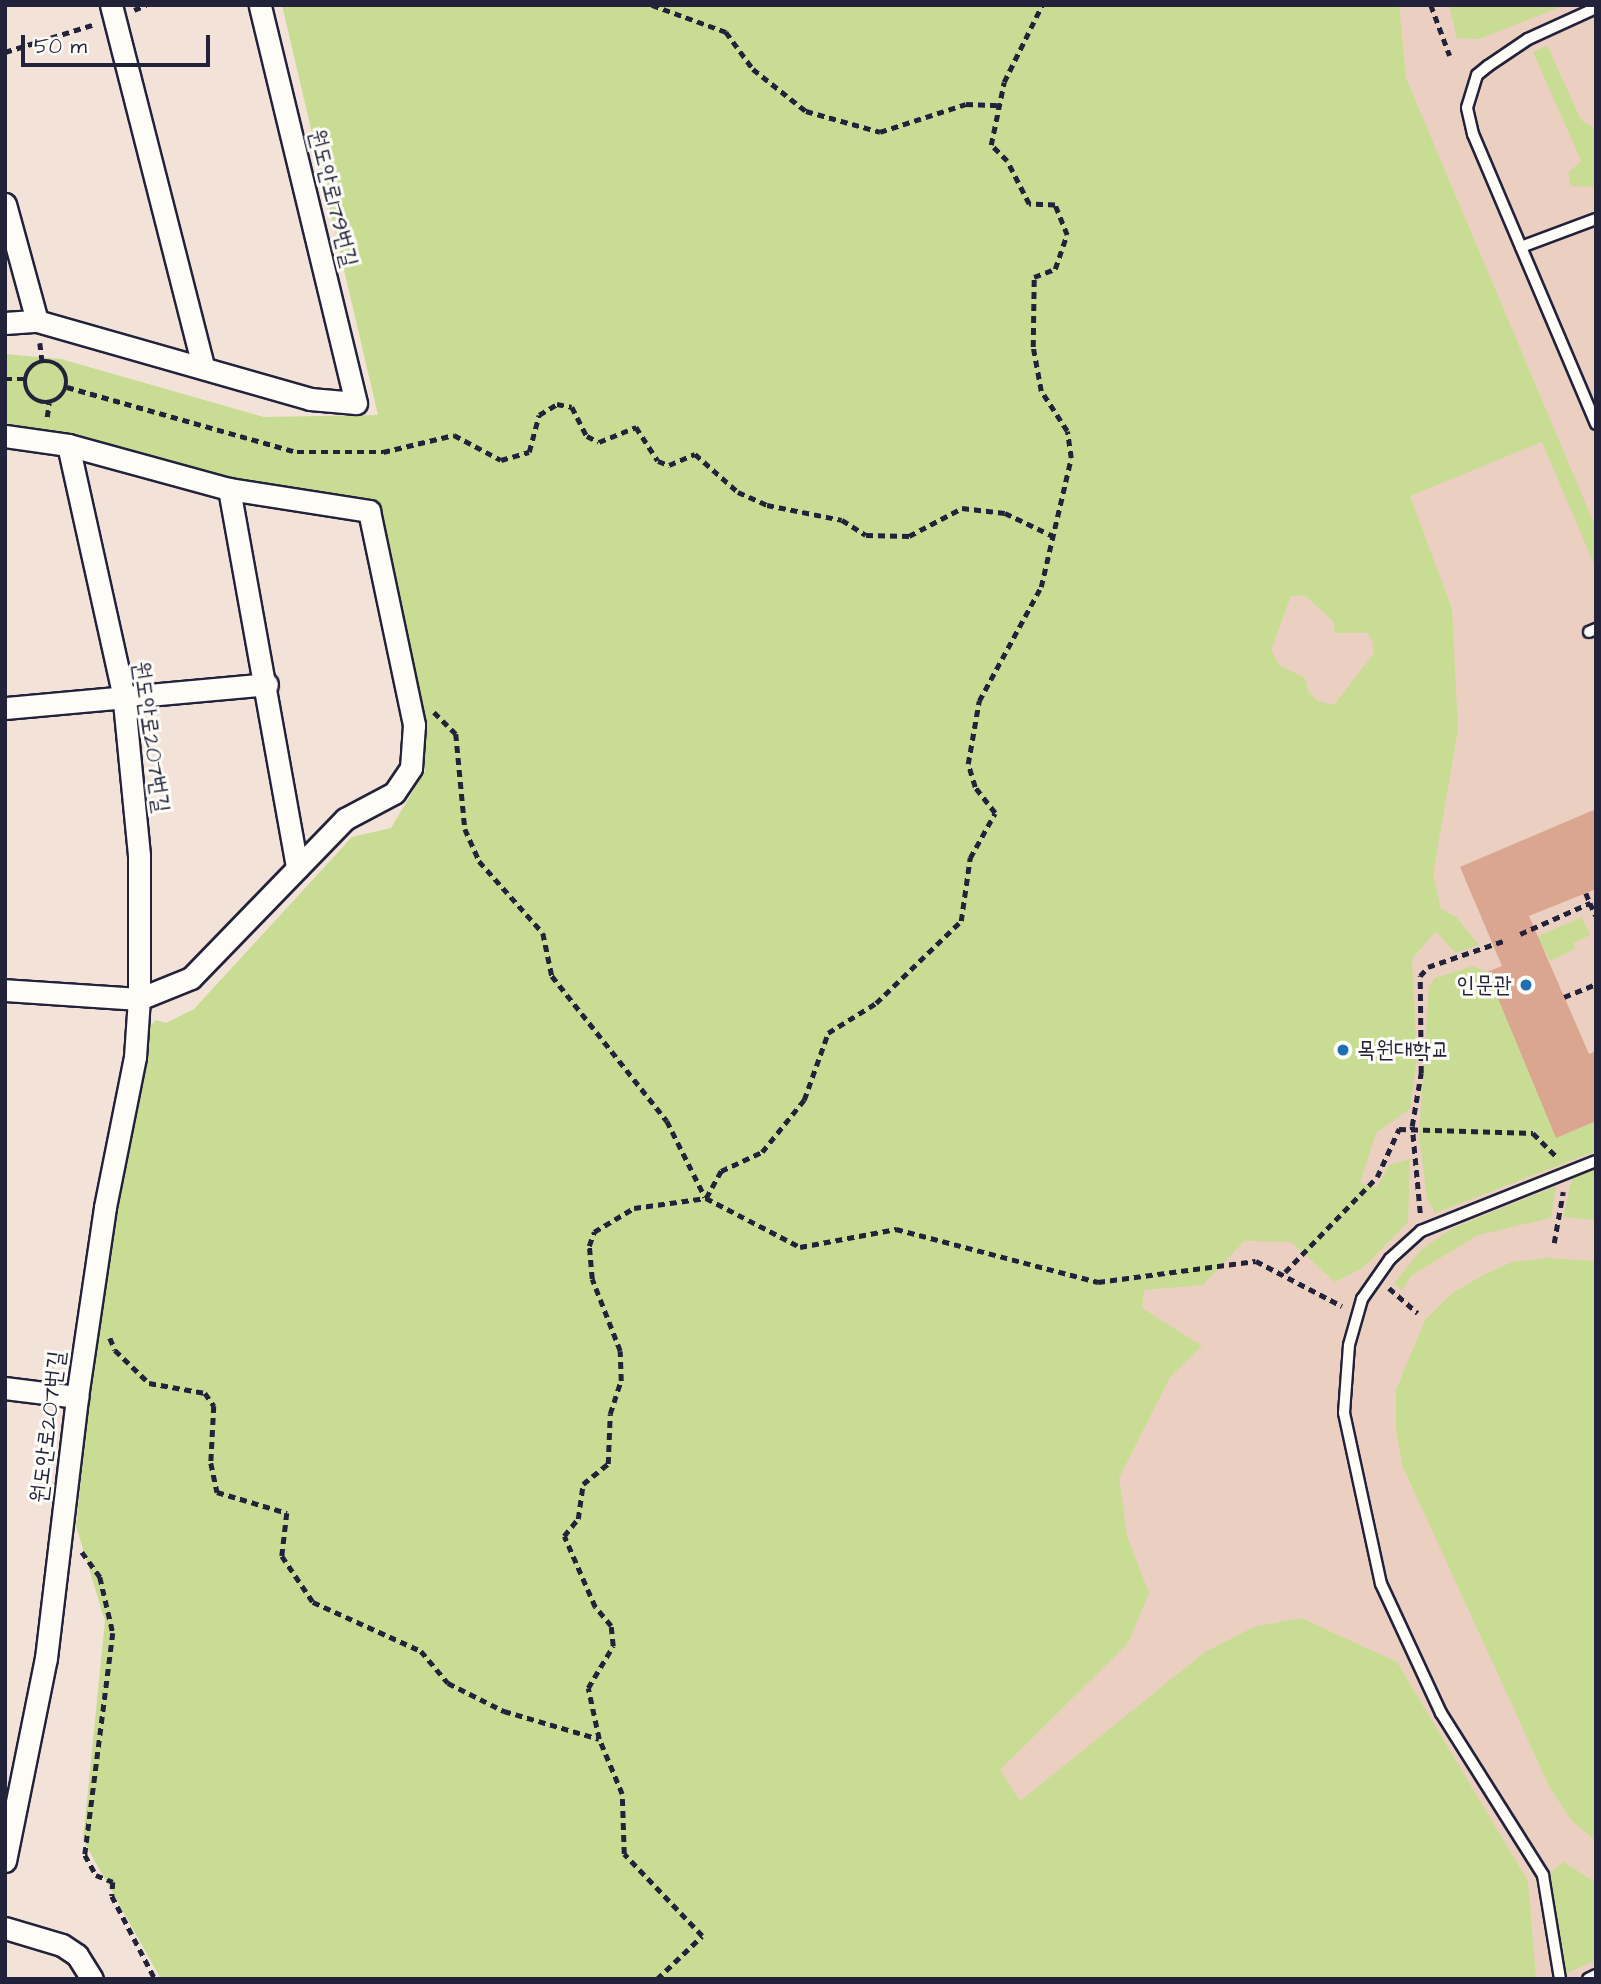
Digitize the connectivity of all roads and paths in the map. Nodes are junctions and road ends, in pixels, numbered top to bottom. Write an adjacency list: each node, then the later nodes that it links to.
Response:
1 (260, 5): 16 (street, 원도안로179번길)
2 (652, 5): 9 (path)
3 (1042, 5): 9 (path)
4 (1431, 5): 8 (path)
5 (1596, 8): 12 (lane)
6 (107, 13): 7 (path); 16 (street)
7 (5, 51)
8 (1450, 56)
9 (999, 105): 26 (path)
10 (5, 204): 14 (street)
11 (1596, 219): 12 (lane)
12 (1521, 247): 22 (lane)
13 (5, 323): 14 (street)
14 (38, 330): 15 (path); 16 (street)
15 (43, 360): 18 (path); 19 (path)
16 (203, 367)
17 (5, 379): 18 (path)
18 (24, 379): 20 (path)
19 (67, 387): 20 (path); 26 (path)
20 (49, 402): 21 (path)
21 (47, 416)
22 (1596, 425)
23 (5, 436): 24 (street)
24 (68, 445): 25 (street); 29 (street, 원도안로207번길)
25 (229, 489): 27 (street); 28 (street)
26 (1055, 537): 45 (path)
27 (267, 684): 29 (street); 31 (street)
28 (408, 691): 31 (street); 45 (path)
29 (122, 693): 30 (street); 40 (street, 원도안로207번길)
30 (5, 708)
31 (297, 868): 40 (street)
32 (1586, 893): 33 (path)
33 (1590, 903): 34 (path); 35 (path)
34 (1596, 916)
35 (1520, 934)
36 (1506, 940): 41 (path)
37 (1596, 984): 39 (path)
38 (5, 990): 40 (street)
39 (1564, 997)
40 (139, 999): 54 (street, 원도안로207번길)
41 (1412, 1126): 42 (path); 46 (path); 48 (path)
42 (1555, 1153)
43 (1596, 1161): 46 (lane)
44 (1563, 1187): 47 (path)
45 (706, 1198): 48 (path); 56 (path)
46 (1421, 1231): 63 (lane)
47 (1554, 1243)
48 (1285, 1272): 50 (path)
49 (1398, 1295): 51 (path)
50 (1346, 1308)
51 (1418, 1313)
52 (107, 1331): 56 (path)
53 (5, 1388): 54 (street)
54 (78, 1397): 55 (street, 원도안로207번길)
55 (62, 1528): 57 (street, 원도안로207번길); 61 (path)
56 (599, 1739): 62 (path)
57 (5, 1861)
58 (5, 1928): 60 (street)
59 (1596, 1975): 64 (lane)
60 (92, 1979)
61 (155, 1979)
62 (657, 1979)
63 (1560, 1979)
64 (1588, 1979)

